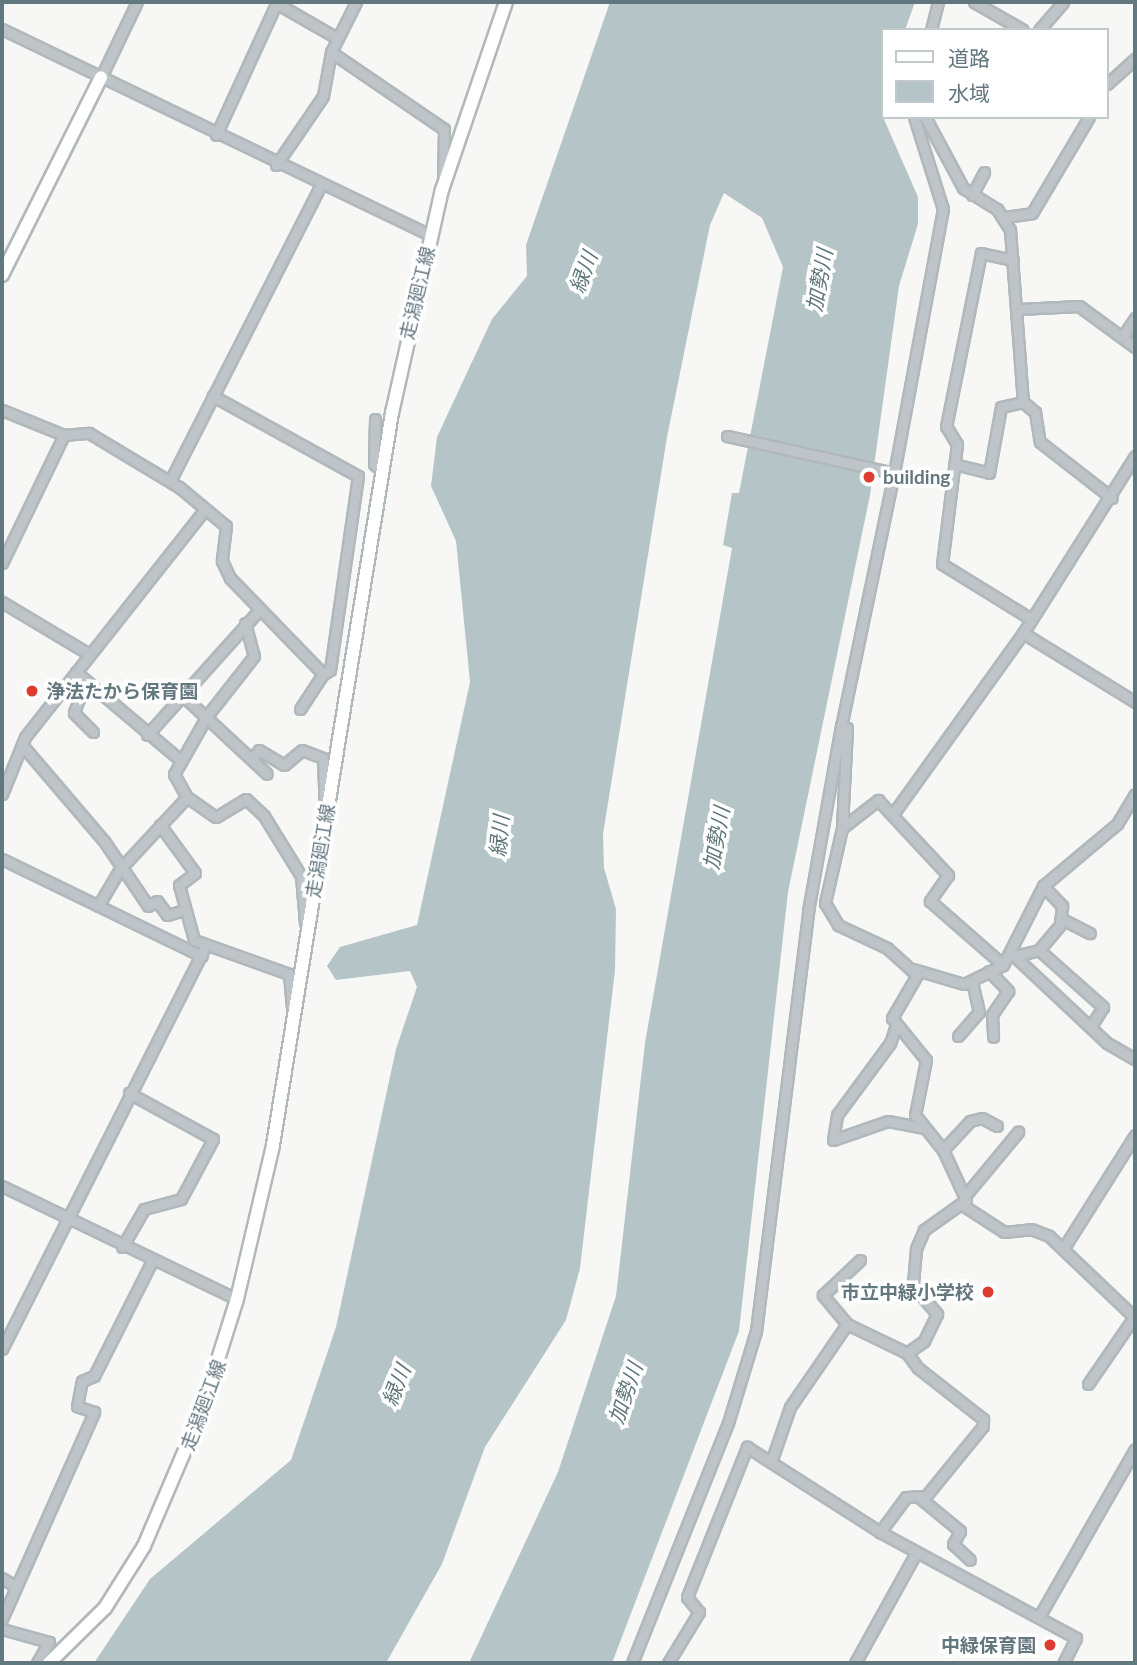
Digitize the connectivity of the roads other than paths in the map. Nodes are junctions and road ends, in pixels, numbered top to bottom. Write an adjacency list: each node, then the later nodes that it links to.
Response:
1 (137, 2): 15 (street)
2 (356, 2): 12 (street)
3 (506, 2): 24 (main road, 走潟廻江線)
4 (938, 2): 8 (street)
5 (974, 2): 9 (street)
6 (1063, 2): 10 (street)
7 (276, 3): 12 (street); 20 (street)
8 (932, 28)
9 (1019, 28)
10 (1041, 28)
11 (2, 29): 15 (street)
12 (337, 38): 13 (street)
13 (331, 52): 21 (street); 24 (street)
14 (1135, 59): 16 (street)
15 (101, 77): 20 (street); 29 (main road)
16 (1109, 82)
17 (915, 119): 43 (street)
18 (926, 119): 25 (street)
19 (1088, 119): 26 (street)
20 (216, 135): 21 (street)
21 (275, 165): 23 (street)
22 (984, 172): 25 (street)
23 (320, 186): 27 (street); 34 (street)
24 (442, 190): 27 (main road, 走潟廻江線)
25 (973, 192): 26 (street)
26 (1005, 217): 28 (street)
27 (430, 235): 42 (main road, 走潟廻江線)
28 (1013, 260): 30 (street); 41 (street)
29 (2, 275)
30 (1018, 310): 32 (street); 35 (street)
31 (1135, 318): 32 (street)
32 (1123, 336): 33 (street)
33 (1135, 347)
34 (213, 396): 44 (street); 55 (street)
35 (1023, 402): 41 (street); 45 (street)
36 (2, 410): 38 (street)
37 (374, 419): 42 (street)
38 (64, 435): 44 (street); 47 (street)
39 (727, 436): 43 (street)
40 (1135, 456): 45 (street)
41 (954, 464): 50 (street)
42 (381, 470): 72 (main road, 走潟廻江線)
43 (891, 471): 61 (street)
44 (170, 481): 46 (street)
45 (1112, 498): 50 (street)
46 (204, 510): 49 (street); 53 (street)
47 (2, 563)
48 (2, 602): 53 (street)
49 (260, 609): 51 (street); 55 (street)
50 (1031, 619): 52 (street)
51 (245, 623): 57 (street); 60 (street)
52 (1023, 633): 58 (street); 71 (street)
53 (89, 654): 54 (street)
54 (76, 672): 56 (street); 64 (street)
55 (323, 674): 59 (street)
56 (86, 681): 62 (street); 63 (street)
57 (181, 694): 60 (street); 63 (street)
58 (1135, 702)
59 (300, 709)
60 (206, 718): 65 (street); 66 (street)
61 (841, 726): 74 (street); 130 (street)
62 (93, 732)
63 (147, 735): 65 (street)
64 (22, 745): 68 (street); 76 (street)
65 (179, 759): 70 (street)
66 (252, 759): 67 (street); 72 (street)
67 (267, 774)
68 (2, 794)
69 (1135, 794): 77 (street)
70 (187, 797): 73 (street); 82 (street)
71 (893, 814): 74 (street); 86 (street)
72 (325, 817): 82 (main road, 走潟廻江線)
73 (160, 825): 76 (street); 79 (street)
74 (842, 828): 87 (street)
75 (2, 859): 78 (street)
76 (120, 869): 78 (street); 79 (street)
77 (1043, 886): 80 (street); 85 (street)
78 (98, 906): 84 (street)
79 (185, 910): 84 (street)
80 (1060, 923): 81 (street); 83 (street)
81 (1090, 933)
82 (307, 938): 91 (main road, 走潟廻江線)
83 (1039, 950): 85 (street); 94 (street)
84 (204, 951): 91 (street); 98 (street)
85 (1012, 954): 86 (street); 94 (street)
86 (1003, 965): 88 (street)
87 (913, 969): 89 (street); 93 (street)
88 (989, 971): 89 (street); 92 (street)
89 (972, 981): 90 (street)
90 (979, 1012): 92 (street); 95 (street)
91 (293, 1019): 111 (main road, 走潟廻江線)
92 (992, 1019): 96 (street)
93 (896, 1025): 100 (street); 100 (street)
94 (1091, 1026): 97 (street)
95 (958, 1036)
96 (993, 1037)
97 (1135, 1059)
98 (130, 1093): 106 (street); 107 (street)
99 (998, 1126): 103 (street)
100 (925, 1130): 103 (street)
101 (1018, 1132): 105 (street)
102 (1135, 1135): 108 (street)
103 (943, 1150): 105 (street)
104 (2, 1186): 106 (street)
105 (962, 1200): 108 (street); 115 (street)
106 (68, 1219): 107 (street); 114 (street)
107 (122, 1247): 110 (street)
108 (1063, 1248): 112 (street)
109 (860, 1260): 113 (street)
110 (152, 1261): 111 (street); 124 (street)
111 (237, 1299): 129 (main road, 走潟廻江線)
112 (1135, 1317): 116 (street)
113 (847, 1324): 115 (street); 118 (street)
114 (2, 1349)
115 (908, 1353): 119 (street)
116 (1088, 1384)
117 (1135, 1449): 125 (street)
118 (771, 1462): 120 (street); 131 (street)
119 (920, 1498): 120 (street); 122 (street)
120 (880, 1532): 121 (street)
121 (916, 1553): 125 (street); 132 (street)
122 (970, 1560)
123 (2, 1578): 124 (street)
124 (13, 1585): 126 (street)
125 (1040, 1615): 133 (street)
126 (2, 1619)
127 (2, 1629): 128 (street)
128 (37, 1663)
129 (49, 1663)
130 (632, 1663)
131 (668, 1663)
132 (855, 1663)
133 (1063, 1663)

